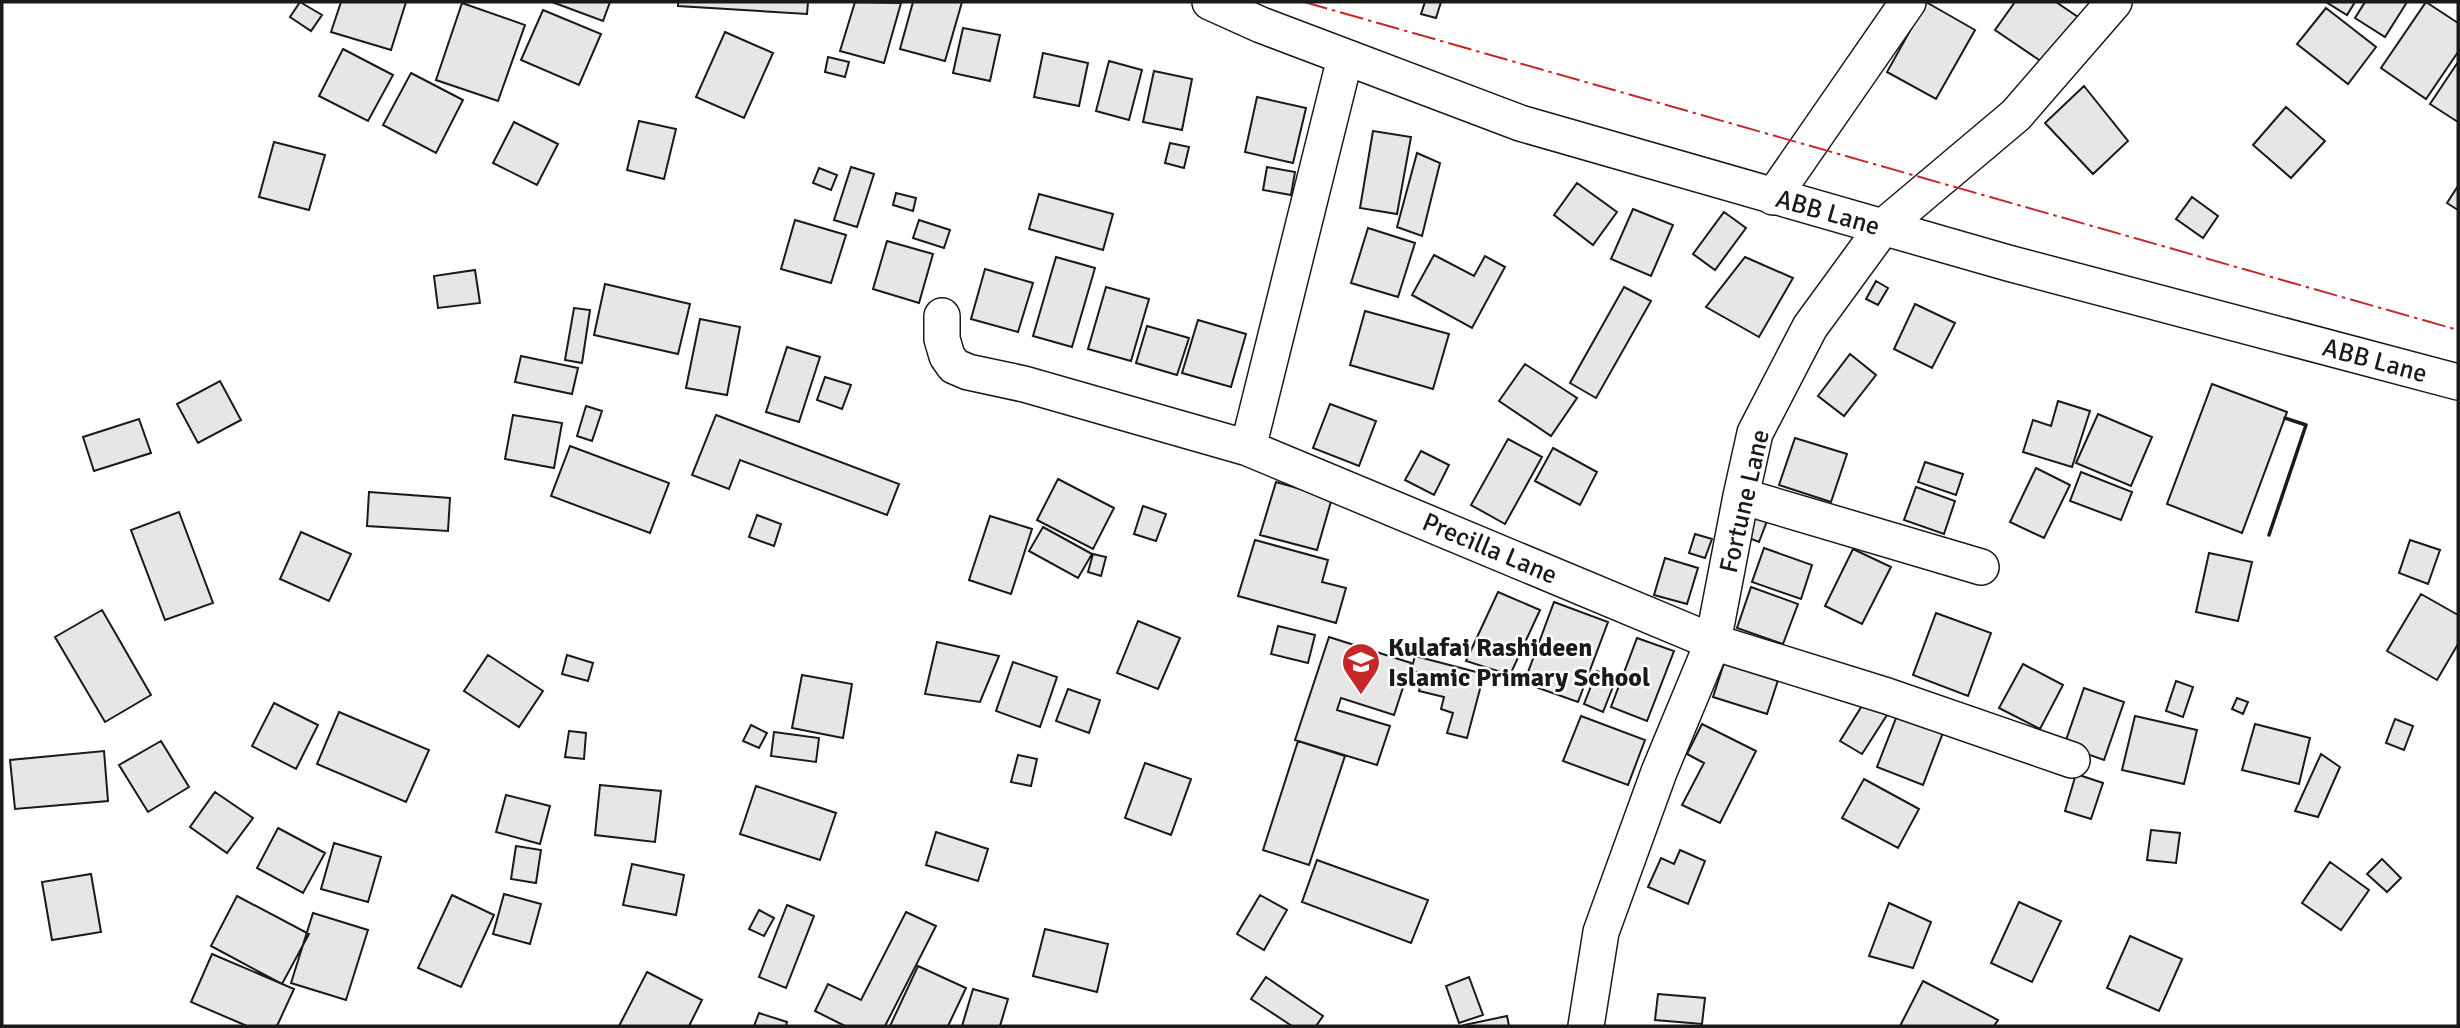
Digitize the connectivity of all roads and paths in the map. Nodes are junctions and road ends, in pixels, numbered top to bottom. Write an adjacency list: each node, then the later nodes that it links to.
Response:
1 (1210, 2): 4 (street, ABB Lane)
2 (1908, 2): 5 (street)
3 (2114, 2): 6 (street, Fortune Lane)
4 (1345, 58): 5 (street, ABB Lane); 9 (street)
5 (1773, 197): 6 (street, ABB Lane)
6 (1882, 227): 8 (street, ABB Lane); 10 (street, Fortune Lane)
7 (942, 316): 9 (street, Precilla Lane)
8 (2458, 382)
9 (1248, 448): 12 (street, Precilla Lane)
10 (1741, 496): 11 (street); 12 (street, Fortune Lane)
11 (1981, 567)
12 (1713, 642): 13 (street, Precilla Lane); 14 (street, Fortune Lane)
13 (2072, 760)
14 (1586, 1026)

